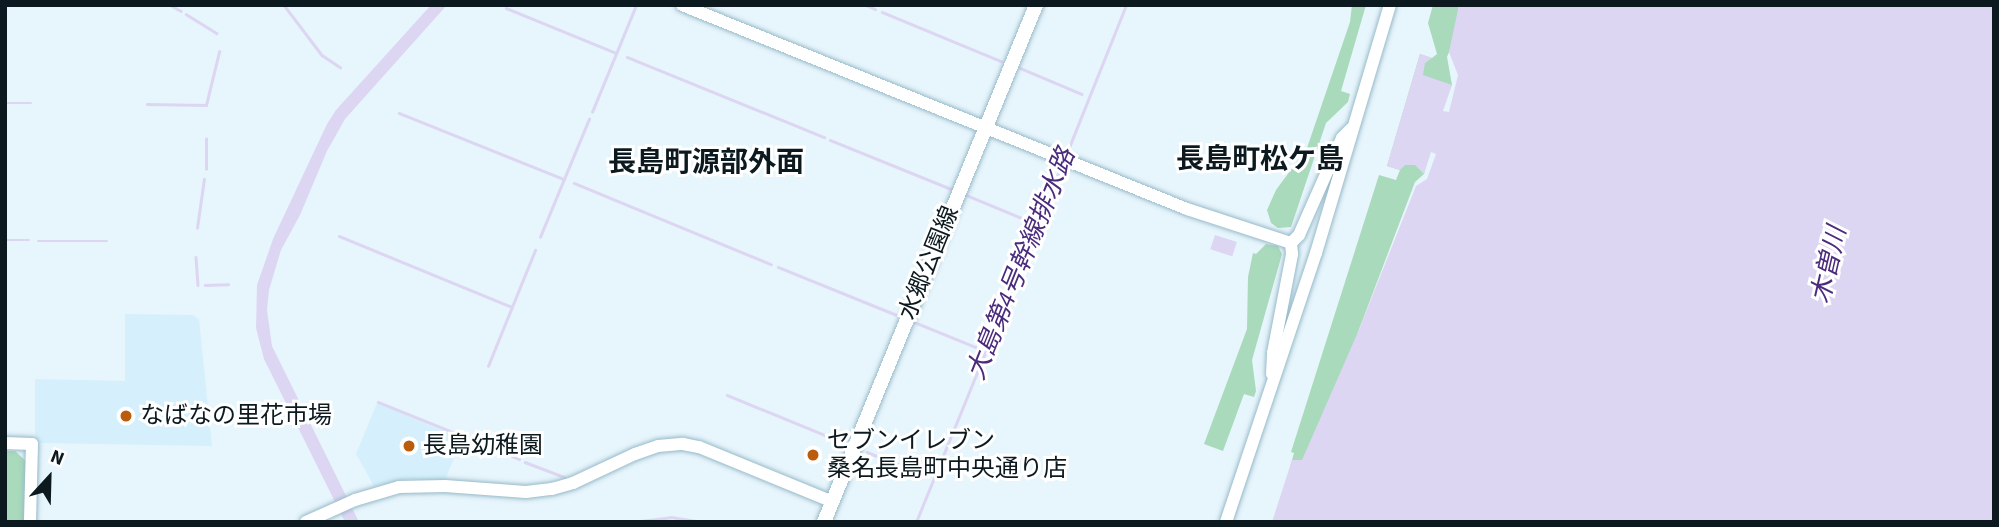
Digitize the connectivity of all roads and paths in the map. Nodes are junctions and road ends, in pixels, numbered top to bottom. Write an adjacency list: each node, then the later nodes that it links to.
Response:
1 (682, 5): 5 (street)
2 (1036, 5): 5 (main road, 水郷公園線)
3 (1390, 5): 4 (street)
4 (1355, 125): 6 (street); 7 (street)
5 (985, 129): 6 (street); 9 (main road, 水郷公園線)
6 (1291, 243): 7 (street)
7 (1272, 385): 13 (street)
8 (5, 443): 10 (street)
9 (833, 502): 11 (street); 12 (main road, 水郷公園線)
10 (30, 522)
11 (306, 522)
12 (824, 522)
13 (1226, 522)

